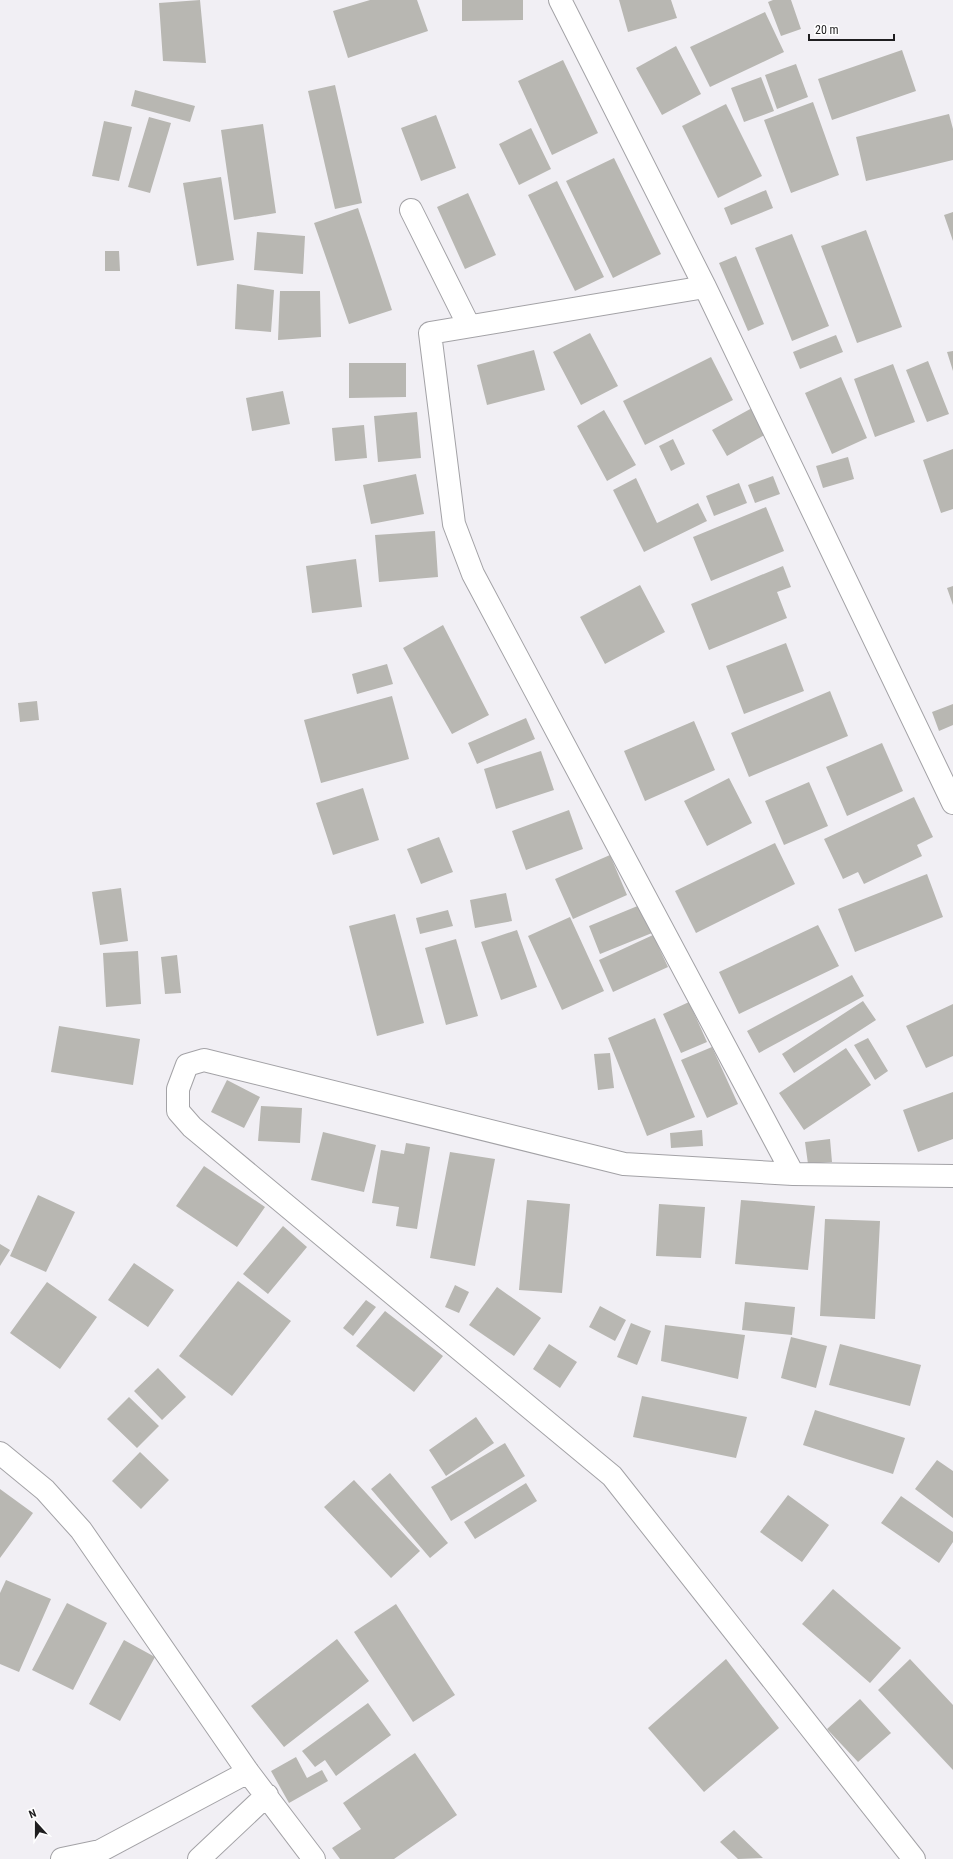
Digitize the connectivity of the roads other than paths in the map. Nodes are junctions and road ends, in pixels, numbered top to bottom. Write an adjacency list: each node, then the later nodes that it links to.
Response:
1 (560, 0): 3 (street)
2 (411, 210): 4 (street)
3 (706, 287): 4 (street); 5 (street)
4 (469, 326): 6 (street)
5 (953, 803)
6 (793, 1174): 7 (street); 14 (street)
7 (953, 1176)
8 (0, 1453): 9 (street)
9 (248, 1772): 10 (street); 11 (street)
10 (267, 1795): 12 (street); 13 (street)
11 (62, 1859)
12 (199, 1859)
13 (314, 1859)
14 (914, 1859)

